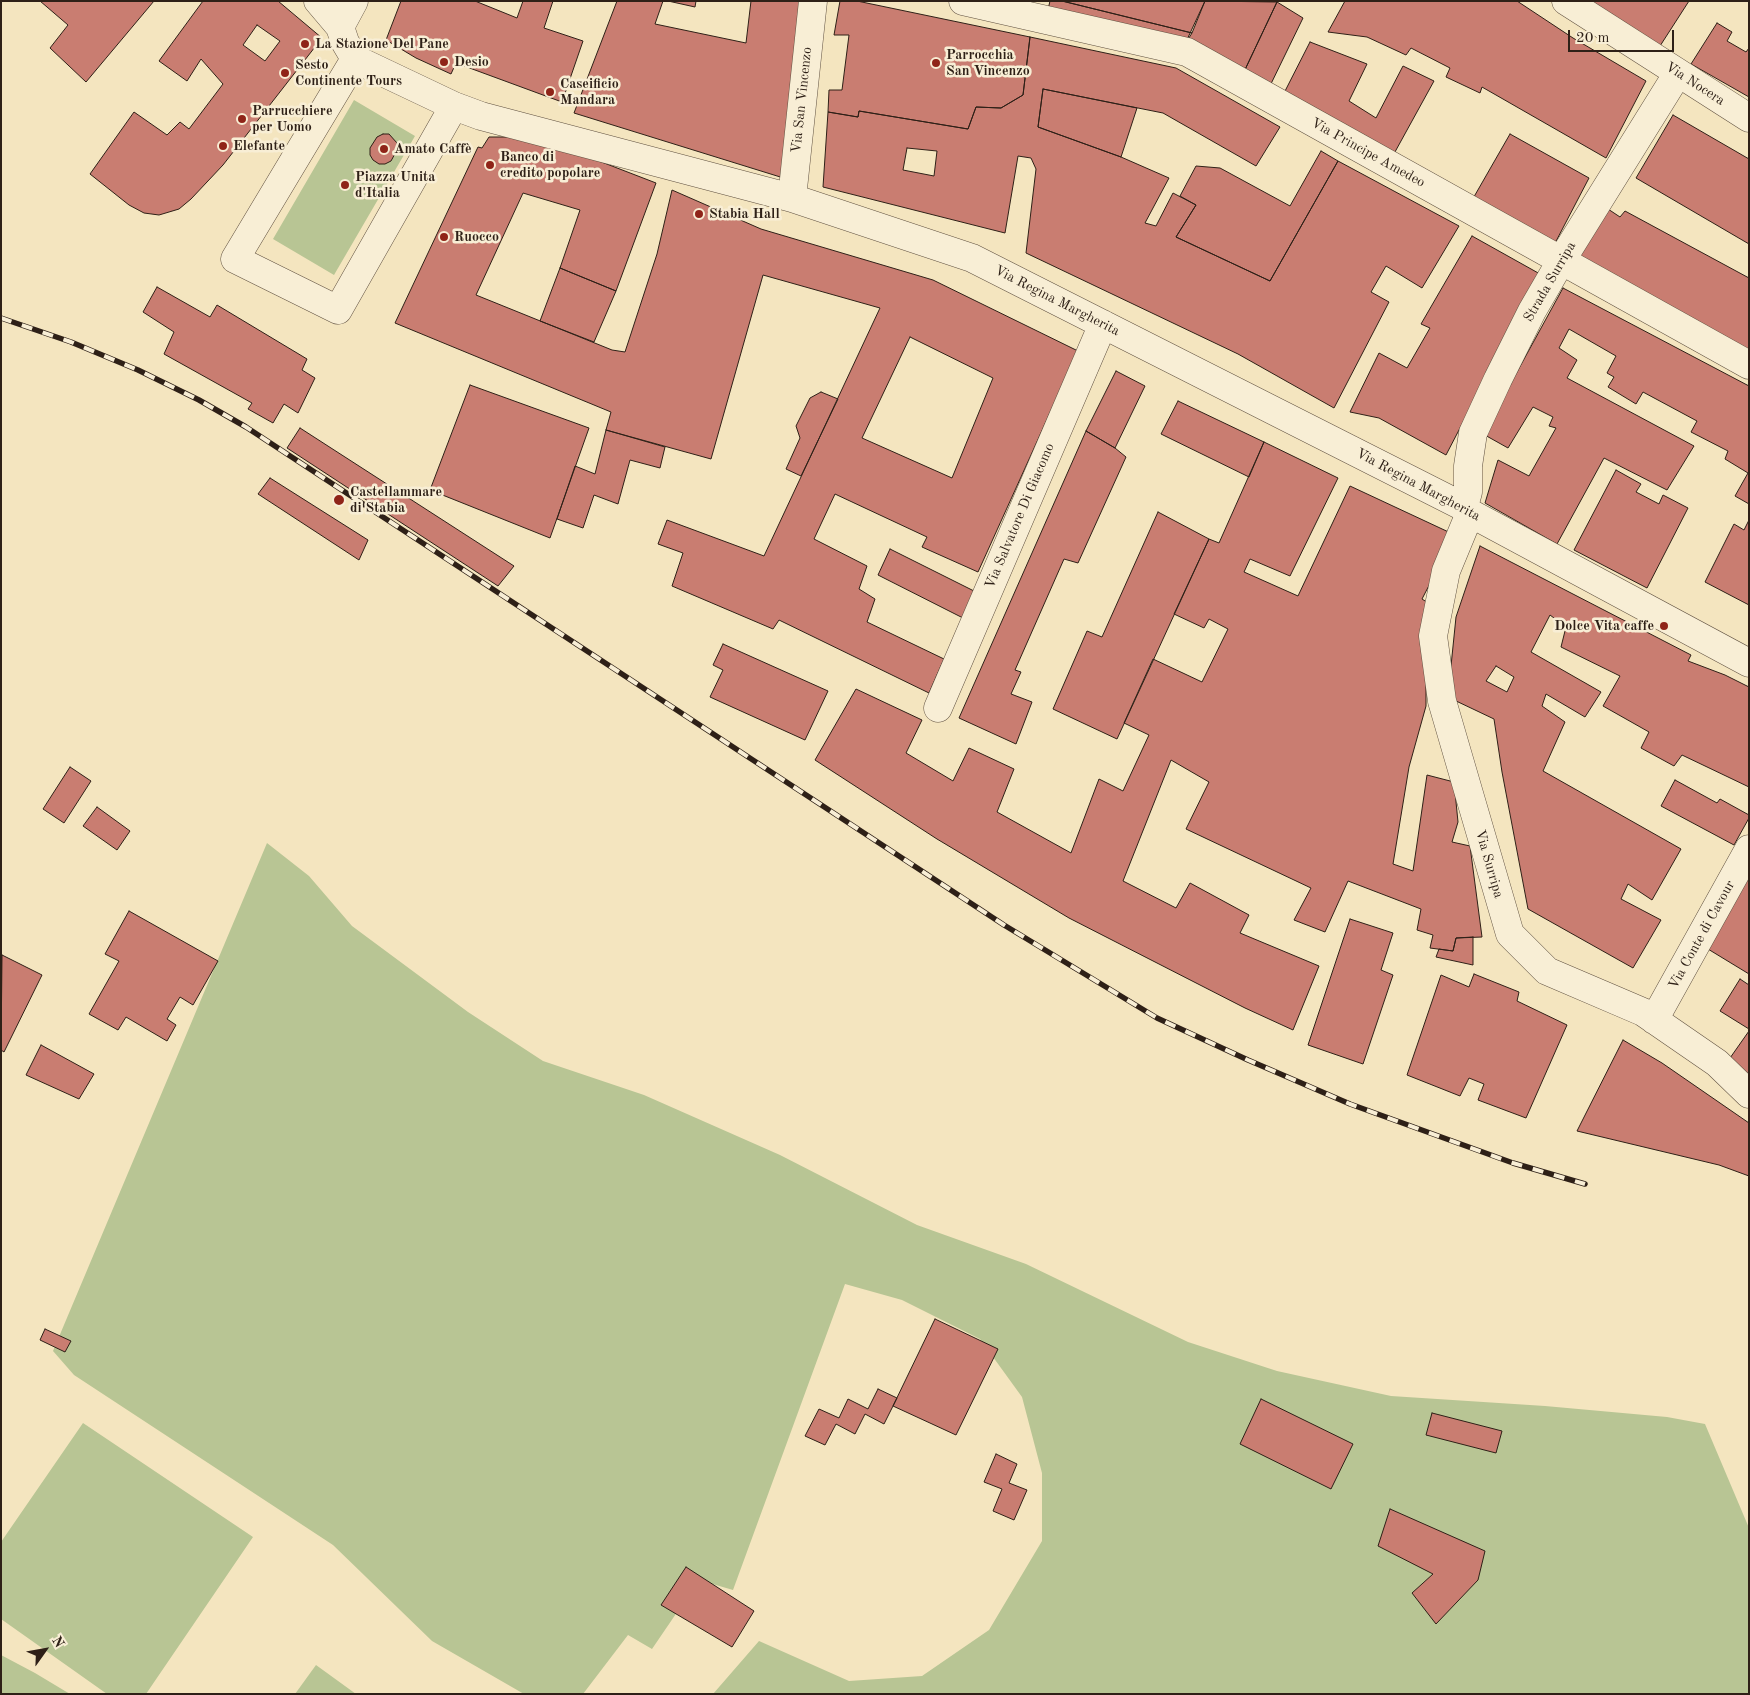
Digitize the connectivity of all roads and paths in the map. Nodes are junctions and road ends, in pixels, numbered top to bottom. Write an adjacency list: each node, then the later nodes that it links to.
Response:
1 (318, 1): 6 (street)
2 (354, 1): 6 (street)
3 (813, 1): 11 (street, Via San Vincenzo)
4 (964, 1): 12 (street, Via Principe Amedeo)
5 (1566, 1): 8 (street, Via Nocera)
6 (340, 27): 7 (street)
7 (355, 59): 9 (street, Via Regina Margherita); 9 (street)
8 (1678, 73): 10 (street, Via Nocera); 12 (street, Strada Surripa)
9 (454, 106): 11 (street, Via Regina Margherita)
10 (1749, 118)
11 (792, 198): 13 (street, Via Regina Margherita)
12 (1561, 261): 14 (street, Via Principe Amedeo); 15 (street, Strada Surripa)
13 (1103, 324): 15 (street, Via Regina Margherita); 17 (street, Via Salvatore Di Giacomo)
14 (1749, 365)
15 (1467, 510): 16 (street, Via Regina Margherita); 19 (street, Via Surripa)
16 (1749, 663)
17 (938, 708)
18 (1749, 849): 19 (street, Via Conte di Cavour)
19 (1654, 1020): 20 (street, Via Surripa)
20 (1749, 1094)

